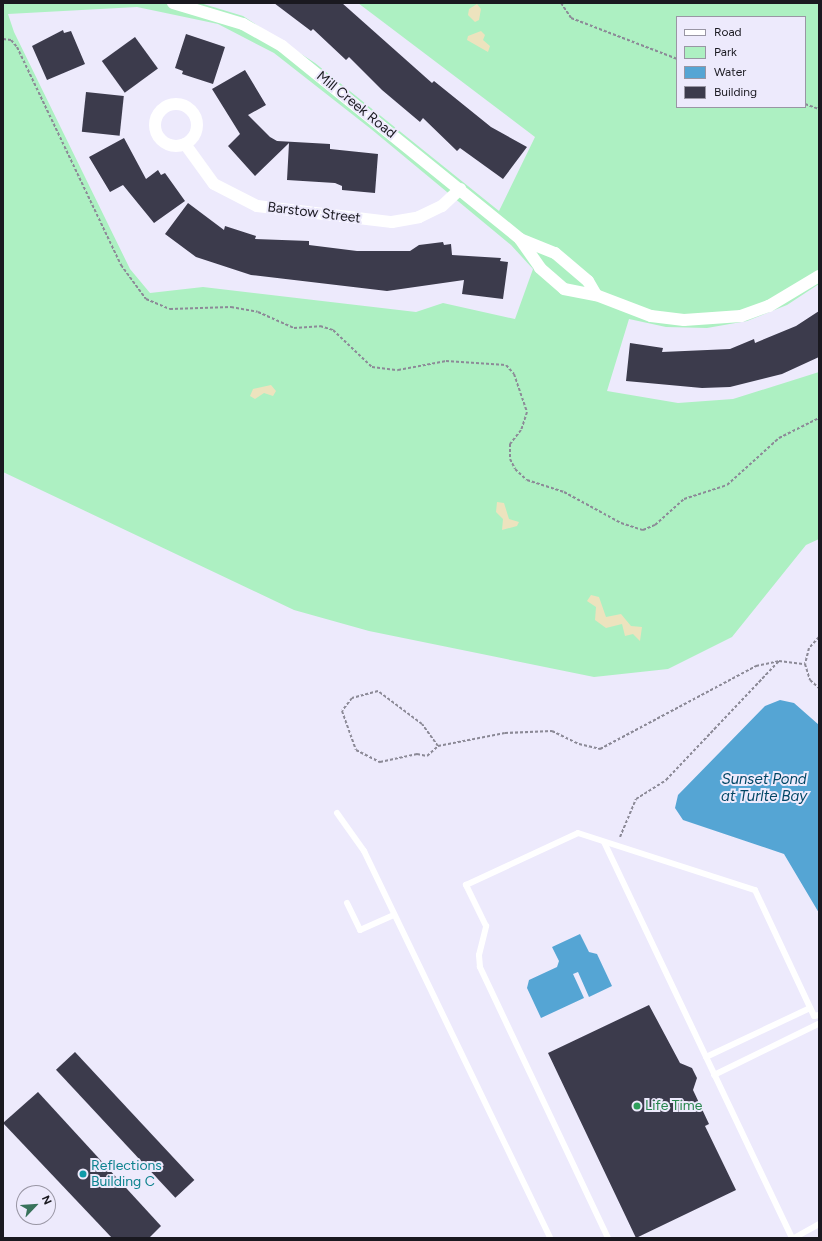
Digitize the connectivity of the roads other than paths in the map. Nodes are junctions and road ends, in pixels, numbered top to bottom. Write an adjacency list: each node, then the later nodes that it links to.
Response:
1 (173, 3): 3 (street, Mill Creek Road)
2 (185, 144): 3 (street, Barstow Street)
3 (460, 189): 4 (street, Mill Creek Road)
4 (520, 239): 6 (street, Mill Creek Road); 6 (street, Mill Creek Road)
5 (819, 276): 6 (street, Mill Creek Road)
6 (596, 296)
7 (337, 813): 10 (lane)
8 (604, 842): 11 (lane); 14 (lane); 18 (lane)
9 (346, 903): 10 (lane)
10 (394, 915): 17 (lane)
11 (810, 1008): 12 (lane); 14 (lane)
12 (817, 1016): 13 (lane)
13 (819, 1025): 15 (lane)
14 (706, 1057): 15 (lane)
15 (714, 1075): 19 (lane)
16 (819, 1224): 19 (lane)
17 (550, 1238)
18 (608, 1238)
19 (793, 1238)

